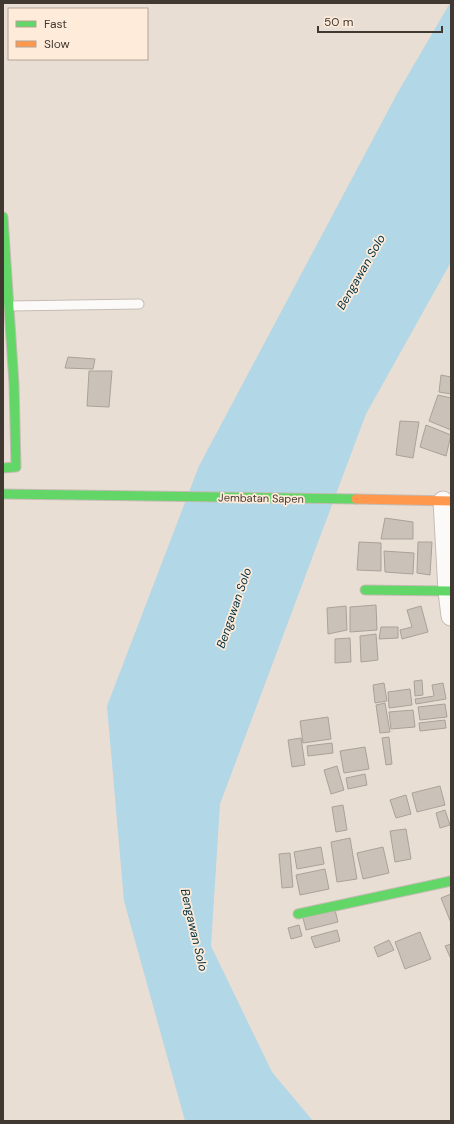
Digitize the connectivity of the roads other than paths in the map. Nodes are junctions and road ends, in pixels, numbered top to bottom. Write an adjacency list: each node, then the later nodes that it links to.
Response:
1 (3, 217): 3 (street)
2 (139, 304): 3 (lane)
3 (6, 306): 4 (street)
4 (9, 384): 5 (street)
5 (9, 468): 6 (street)
6 (9, 494): 7 (street, Jembatan Sapen)
7 (447, 501): 9 (street)
8 (365, 590): 9 (street)
9 (449, 591): 10 (street)
10 (451, 616)
11 (451, 881): 12 (street)
12 (298, 914)

